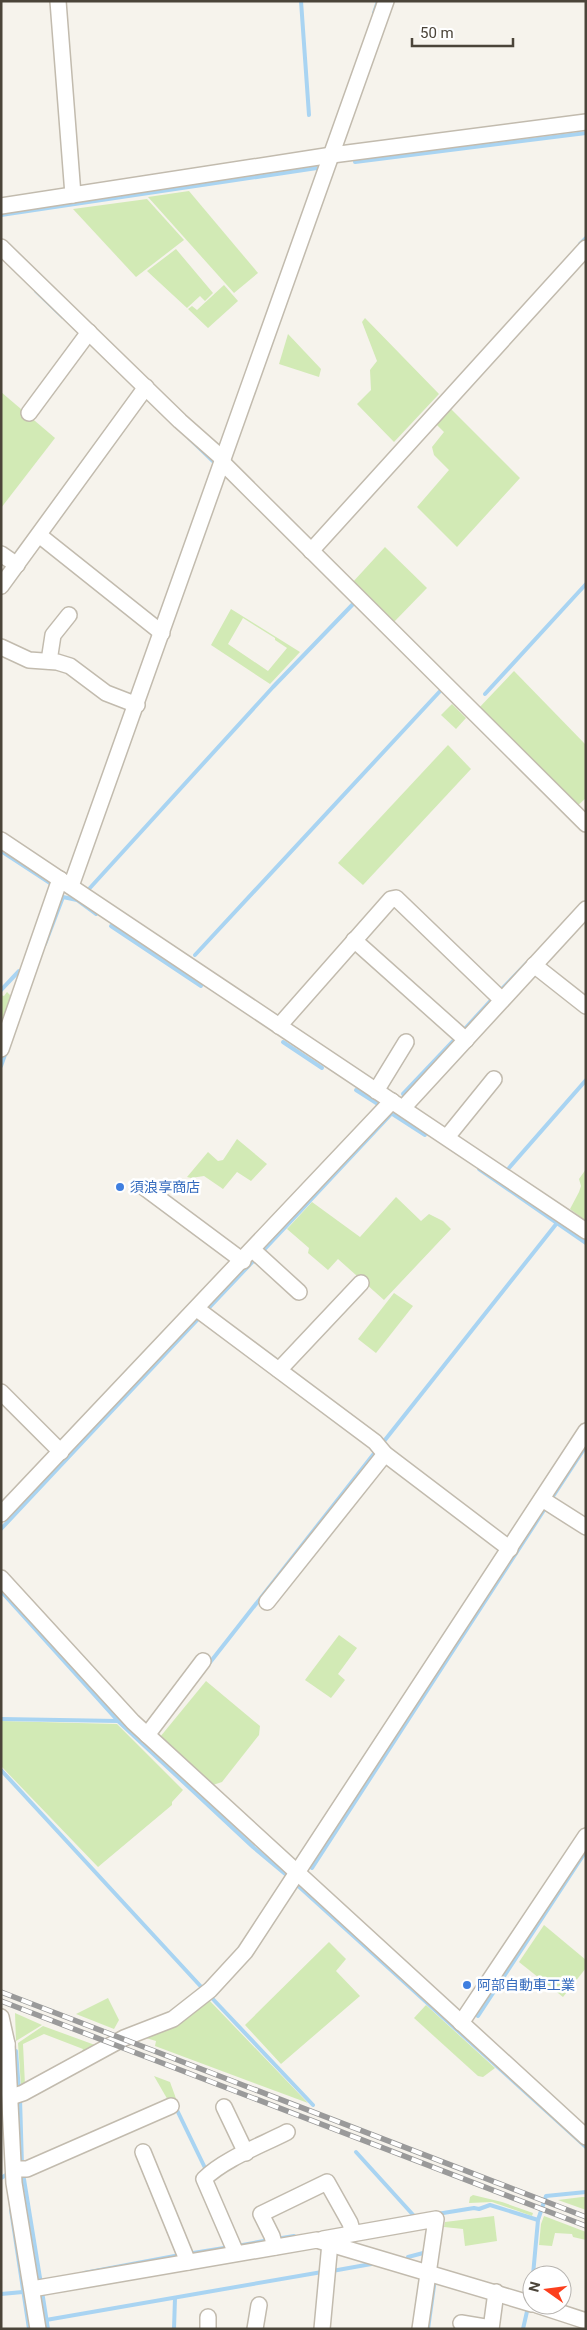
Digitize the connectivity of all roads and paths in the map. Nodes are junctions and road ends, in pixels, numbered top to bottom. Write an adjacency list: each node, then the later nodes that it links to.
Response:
1 (58, 1): 5 (street)
2 (386, 1): 4 (street)
3 (586, 122): 4 (street)
4 (332, 155): 5 (street); 12 (street)
5 (73, 195): 6 (street)
6 (1, 206)
7 (1, 247): 9 (street)
8 (586, 248): 14 (street)
9 (89, 332): 10 (street); 11 (street)
10 (143, 391): 12 (street); 13 (street)
11 (29, 413)
12 (222, 461): 14 (street); 18 (street)
13 (39, 535): 15 (street); 18 (street)
14 (308, 548): 22 (street)
15 (10, 560): 16 (street)
16 (1, 586)
17 (69, 615): 20 (street)
18 (158, 631): 21 (street)
19 (1, 647): 20 (street)
20 (49, 661): 21 (street)
21 (131, 703): 24 (street)
22 (586, 824)
23 (1, 840): 24 (street)
24 (65, 883): 30 (street); 33 (street)
25 (586, 909): 27 (street)
26 (354, 940): 28 (street); 30 (street); 31 (street)
27 (534, 965): 28 (street); 29 (street)
28 (502, 1000): 31 (street)
29 (586, 1006)
30 (279, 1026): 35 (street)
31 (466, 1040): 36 (street)
32 (406, 1042): 35 (street)
33 (1, 1049)
34 (494, 1079): 37 (street)
35 (376, 1091): 36 (street)
36 (392, 1107): 37 (street); 40 (street)
37 (447, 1137): 39 (street)
38 (145, 1188): 41 (street)
39 (586, 1231)
40 (254, 1250): 41 (street); 43 (street)
41 (243, 1261): 44 (street)
42 (361, 1283): 45 (street)
43 (300, 1292)
44 (202, 1312): 45 (street); 49 (street)
45 (279, 1370): 48 (street)
46 (1, 1392): 49 (street)
47 (586, 1431): 50 (street)
48 (381, 1449): 53 (street); 55 (street)
49 (61, 1452): 51 (street)
50 (547, 1502): 52 (street); 53 (street)
51 (1, 1514)
52 (586, 1528)
53 (510, 1549): 59 (street)
54 (1, 1578): 57 (street)
55 (266, 1602)
56 (203, 1661): 57 (street)
57 (147, 1735): 59 (street)
58 (586, 1836): 61 (street)
59 (294, 1879): 61 (street); 63 (street)
60 (1, 2017): 62 (street)
61 (461, 2023): 67 (street)
62 (4, 2042): 63 (street)
63 (17, 2095): 70 (street)
64 (171, 2106): 70 (street)
65 (224, 2107): 69 (street)
66 (287, 2132): 69 (street)
67 (586, 2137)
68 (143, 2152): 75 (street)
69 (246, 2152): 74 (street)
70 (15, 2176): 77 (street)
71 (352, 2229): 72 (street); 73 (street); 76 (street)
72 (324, 2241): 73 (street); 76 (street); 87 (street)
73 (274, 2242): 74 (street)
74 (234, 2249): 75 (street)
75 (186, 2257): 77 (street)
76 (433, 2273): 78 (street); 88 (street)
77 (39, 2288): 85 (street)
78 (496, 2292): 79 (street); 84 (street)
79 (522, 2301)
80 (259, 2304): 86 (street)
81 (567, 2315): 82 (street)
82 (586, 2321)
83 (461, 2323): 84 (street)
84 (491, 2328)
85 (38, 2329)
86 (255, 2329)
87 (322, 2329)
88 (420, 2329)

